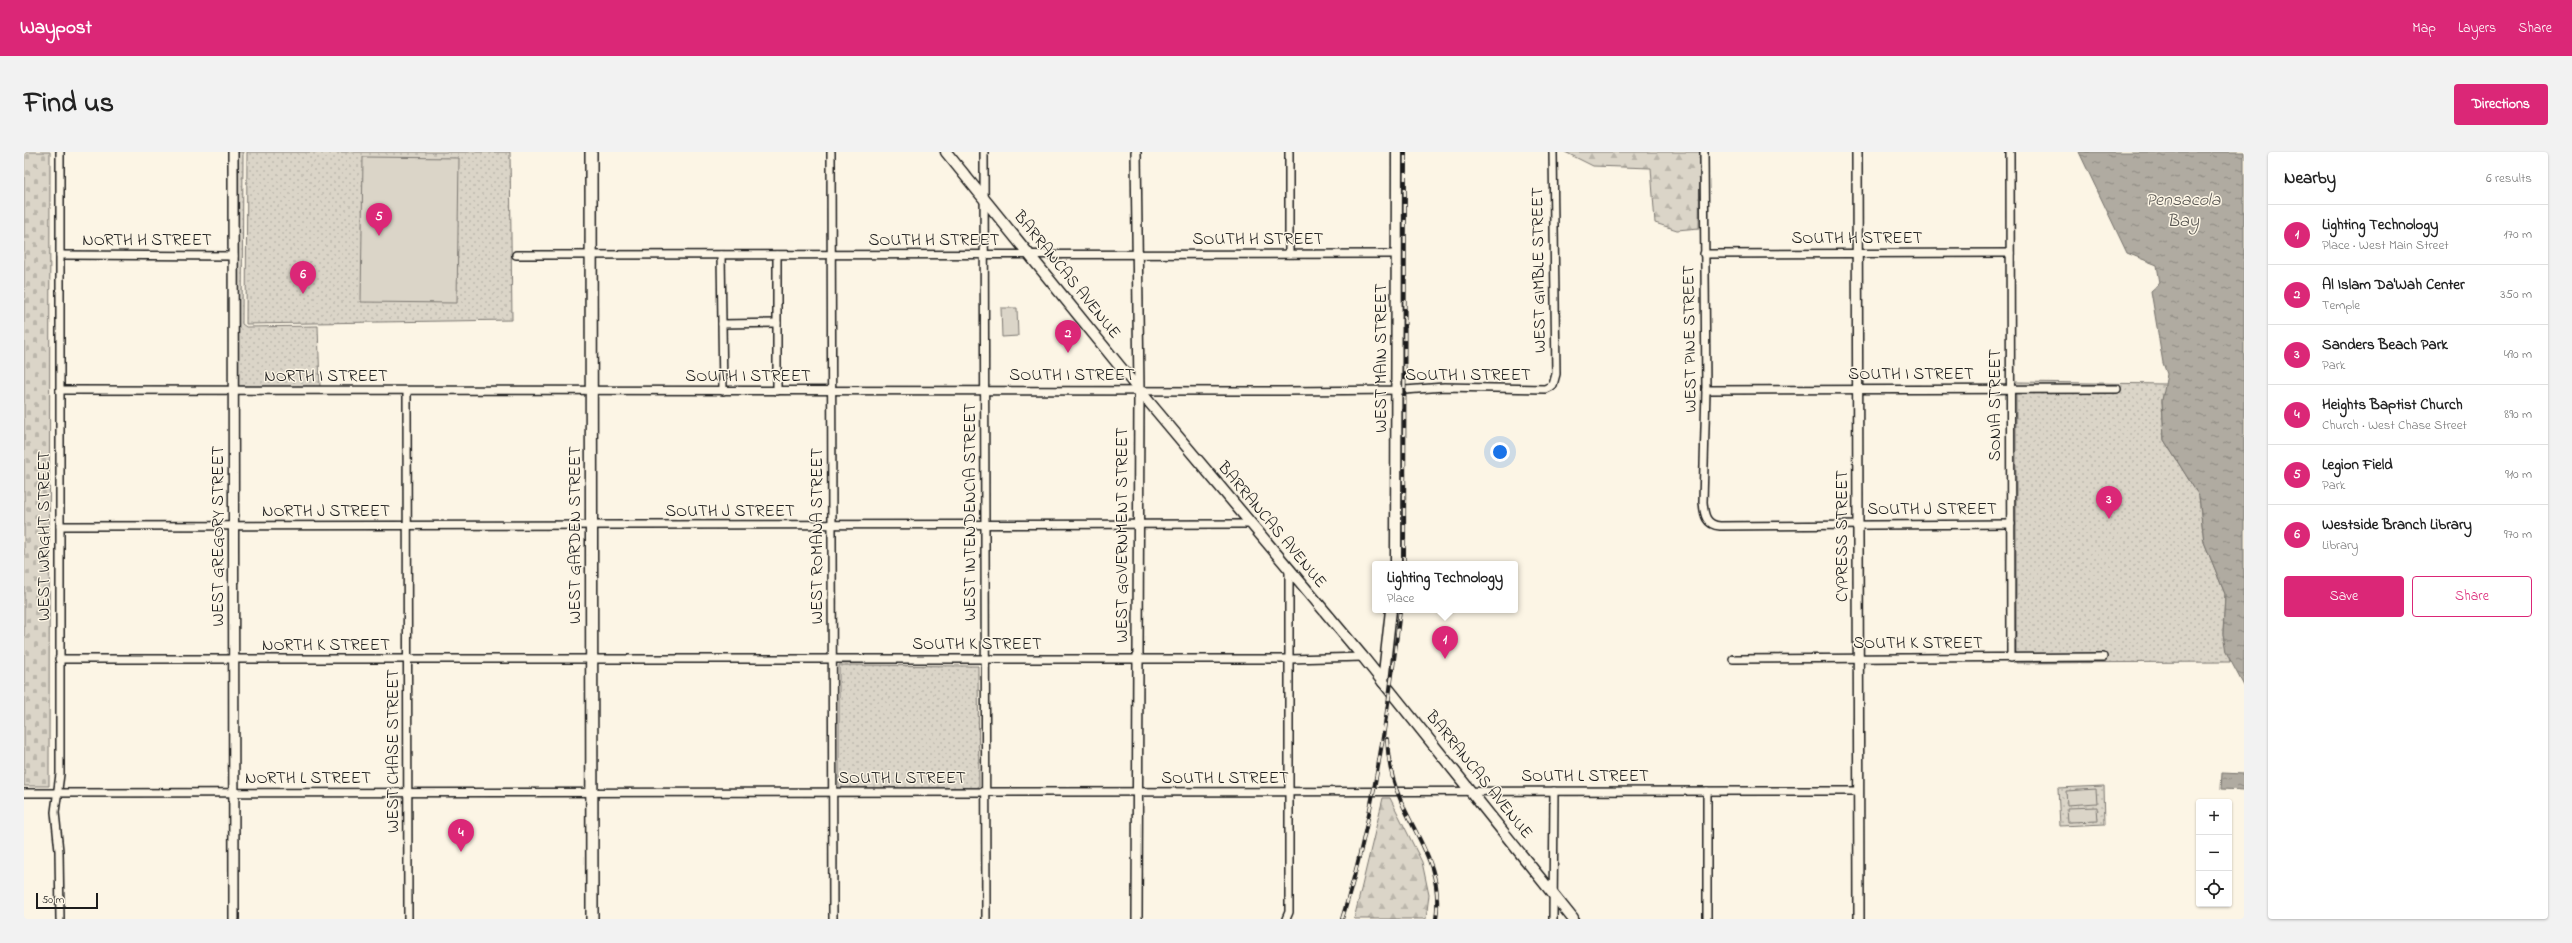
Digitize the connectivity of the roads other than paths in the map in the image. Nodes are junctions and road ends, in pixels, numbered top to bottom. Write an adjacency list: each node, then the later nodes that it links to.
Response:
1 (60, 152): 23 (street, WEST WRIGHT STREET)
2 (233, 152): 29 (street, WEST GREGORY STREET)
3 (591, 152): 25 (main road, WEST GARDEN STREET)
4 (831, 152): 28 (street, WEST ROMANA STREET)
5 (946, 152): 14 (main road, BARRANCAS AVENUE)
6 (984, 152): 14 (street, WEST INTENDENCIA STREET)
7 (1136, 152): 18 (street, WEST GOVERNMENT STREET)
8 (1289, 152): 19 (street)
9 (1397, 152): 20 (main road, WEST MAIN STREET)
10 (1553, 152): 32 (street, WEST GIMBLE STREET)
11 (1704, 152): 21 (street, WEST PINE STREET)
12 (1857, 152): 22 (street, CYPRESS STREET)
13 (2010, 152): 15 (street, SONIA STREET)
14 (984, 197): 16 (street, WEST INTENDENCIA STREET); 17 (main road, BARRANCAS AVENUE)
15 (2010, 253): 22 (street, SOUTH H STREET); 34 (street, SONIA STREET)
16 (984, 254): 17 (street, SOUTH H STREET); 28 (street, SOUTH H STREET); 39 (street, WEST INTENDENCIA STREET)
17 (1031, 254): 18 (street, SOUTH H STREET); 40 (main road, BARRANCAS AVENUE)
18 (1136, 254): 19 (street, SOUTH H STREET); 40 (street, WEST GOVERNMENT STREET)
19 (1289, 254): 20 (street, SOUTH H STREET)
20 (1397, 254): 41 (main road, WEST MAIN STREET)
21 (1704, 254): 22 (street, SOUTH H STREET); 42 (street, WEST PINE STREET)
22 (1858, 254): 33 (street, CYPRESS STREET)
23 (60, 255): 29 (street, NORTH H STREET); 36 (street, WEST WRIGHT STREET)
24 (516, 255): 25 (street)
25 (591, 255): 26 (street, SOUTH H STREET); 45 (main road, WEST GARDEN STREET)
26 (721, 255): 27 (street, SOUTH H STREET); 31 (street)
27 (777, 255): 28 (street, SOUTH H STREET); 30 (street)
28 (832, 255): 38 (street, WEST ROMANA STREET)
29 (234, 256): 43 (street, WEST GREGORY STREET)
30 (777, 323): 31 (street); 37 (street)
31 (722, 324): 46 (street)
32 (1552, 387): 41 (street, SOUTH I STREET)
33 (1858, 389): 34 (street, SOUTH I STREET); 42 (street, SOUTH I STREET); 50 (street, CYPRESS STREET)
34 (2011, 389): 35 (street, SOUTH I STREET); 49 (street, SONIA STREET)
35 (2117, 389)
36 (60, 390): 43 (street, NORTH I STREET); 51 (street, WEST WRIGHT STREET)
37 (777, 390): 38 (street, SOUTH I STREET); 46 (street, SOUTH I STREET)
38 (832, 390): 39 (street, SOUTH I STREET); 55 (street, WEST ROMANA STREET)
39 (984, 390): 40 (street, SOUTH I STREET); 56 (street, WEST INTENDENCIA STREET)
40 (1139, 390): 41 (street, SOUTH I STREET); 47 (main road, BARRANCAS AVENUE); 57 (street, WEST GOVERNMENT STREET)
41 (1397, 390): 58 (main road, WEST MAIN STREET)
42 (1706, 390): 48 (street, WEST PINE STREET)
43 (234, 391): 44 (street, NORTH I STREET); 52 (street, WEST GREGORY STREET)
44 (407, 391): 45 (street, NORTH I STREET); 53 (street, WEST CHASE STREET)
45 (592, 391): 46 (street, SOUTH I STREET); 54 (main road, WEST GARDEN STREET)
46 (723, 391)
47 (1252, 524): 57 (street, SOUTH J STREET); 59 (main road, BARRANCAS AVENUE)
48 (1710, 524): 50 (street, SOUTH J STREET)
49 (2011, 524): 50 (street, SOUTH J STREET); 64 (street, SONIA STREET)
50 (1858, 525): 63 (street, CYPRESS STREET)
51 (60, 526): 52 (street, NORTH J STREET); 65 (street, WEST WRIGHT STREET)
52 (233, 526): 53 (street, NORTH J STREET); 70 (street, WEST GREGORY STREET)
53 (408, 526): 54 (street, NORTH J STREET); 71 (street, WEST CHASE STREET)
54 (592, 526): 55 (street, SOUTH J STREET); 72 (main road, WEST GARDEN STREET)
55 (833, 526): 56 (street, SOUTH J STREET); 73 (street, WEST ROMANA STREET)
56 (985, 526): 57 (street, SOUTH J STREET); 66 (street, WEST INTENDENCIA STREET)
57 (1137, 526): 67 (street, WEST GOVERNMENT STREET)
58 (1396, 561)
59 (1289, 570): 61 (main road, BARRANCAS AVENUE); 68 (street)
60 (1391, 613): 74 (main road)
61 (1362, 657): 68 (street, SOUTH K STREET); 74 (main road, BARRANCAS AVENUE)
62 (2103, 657): 64 (street, SOUTH K STREET)
63 (1858, 658): 64 (street, SOUTH K STREET); 69 (street, SOUTH K STREET); 77 (street, CYPRESS STREET)
64 (2011, 658)
65 (59, 659): 70 (street, NORTH K STREET); 81 (street, WEST WRIGHT STREET)
66 (985, 659): 67 (street, SOUTH K STREET); 73 (street, SOUTH K STREET); 85 (street, WEST INTENDENCIA STREET)
67 (1137, 659): 68 (street, SOUTH K STREET); 86 (street, WEST GOVERNMENT STREET)
68 (1290, 659): 87 (street)
69 (1733, 659)
70 (234, 660): 71 (street, NORTH K STREET); 82 (street, WEST GREGORY STREET)
71 (408, 660): 72 (street, NORTH K STREET); 78 (street, WEST CHASE STREET)
72 (592, 660): 73 (street, SOUTH K STREET); 83 (main road, WEST GARDEN STREET)
73 (832, 660): 84 (street, WEST ROMANA STREET)
74 (1383, 682): 79 (main road, BARRANCAS AVENUE)
75 (1554, 791): 76 (street, SOUTH L STREET); 79 (street, SOUTH L STREET); 88 (street)
76 (1707, 791): 77 (street, SOUTH L STREET); 99 (street)
77 (1859, 791): 100 (street, CYPRESS STREET)
78 (408, 792): 82 (street, NORTH L STREET); 83 (street, NORTH L STREET); 91 (street, WEST CHASE STREET)
79 (1471, 792): 87 (street, SOUTH L STREET); 88 (main road, BARRANCAS AVENUE)
80 (24, 793): 81 (street, NORTH L STREET)
81 (57, 793): 82 (street, NORTH L STREET); 89 (street, WEST WRIGHT STREET)
82 (234, 793): 90 (street, WEST GREGORY STREET)
83 (592, 793): 84 (street, SOUTH L STREET); 92 (main road, WEST GARDEN STREET)
84 (833, 793): 85 (street, SOUTH L STREET); 93 (street, WEST ROMANA STREET)
85 (985, 793): 86 (street, SOUTH L STREET); 94 (street, WEST INTENDENCIA STREET)
86 (1137, 793): 87 (street, SOUTH L STREET); 95 (street, WEST GOVERNMENT STREET)
87 (1290, 793): 96 (street)
88 (1552, 893): 97 (street); 98 (main road, BARRANCAS AVENUE)
89 (60, 919)
90 (234, 919)
91 (408, 919)
92 (592, 919)
93 (833, 919)
94 (986, 919)
95 (1137, 919)
96 (1286, 919)
97 (1553, 919)
98 (1573, 919)
99 (1707, 919)
100 (1859, 919)

